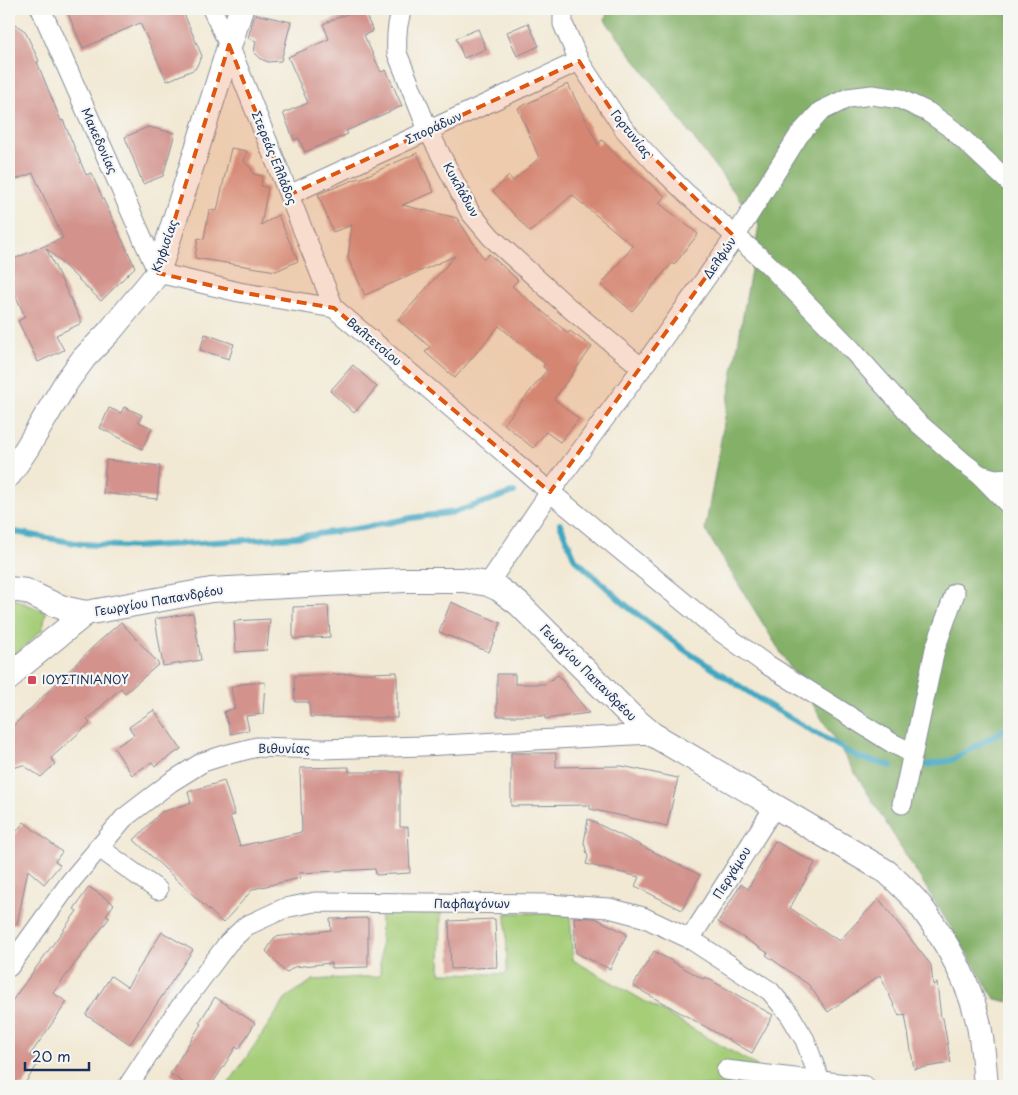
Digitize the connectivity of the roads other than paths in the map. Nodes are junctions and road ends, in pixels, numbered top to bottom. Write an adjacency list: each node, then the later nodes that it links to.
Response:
1 (41, 9): 12 (street, Μακεδονίας)
2 (212, 9): 6 (street, Στερεάς Ελλάδος)
3 (241, 9): 6 (street, Κηφισίας)
4 (402, 9): 8 (street, Κυκλάδων)
5 (563, 9): 7 (street, Γορτυνίας)
6 (229, 46): 10 (street, Στερεάς Ελλάδος); 12 (street, Κηφισίας)
7 (579, 61): 8 (street, Σποράδων); 11 (street, Γορτυνίας)
8 (428, 130): 10 (street, Σποράδων); 14 (street, Κυκλάδων)
9 (1009, 182): 11 (street, Δελφών)
10 (288, 195): 13 (street, Στερεάς Ελλάδος)
11 (735, 236): 14 (street, Δελφών); 16 (street, Γορτυνίας)
12 (158, 273): 13 (street); 15 (street, Κηφισίας)
13 (334, 308): 18 (street, Βαλτετσίου)
14 (642, 368): 18 (street, Δελφών)
15 (9, 475)
16 (980, 475): 17 (street); 19 (street, Γορτυνίας)
17 (1009, 478)
18 (550, 492): 20 (street, Δελφών); 26 (street, Βαλτετσίου)
19 (1009, 505)
20 (488, 584): 23 (street, Γεωργίου Παπανδρέου); 25 (street, Γεωργίου Παπανδρέου)
21 (15, 585): 23 (street, Γεωργίου Παπανδρέου)
22 (955, 592): 26 (street)
23 (86, 613): 24 (street)
24 (9, 678)
25 (652, 734): 28 (street, Γεωργίου Παπανδρέου); 29 (street, Βιθυνίας)
26 (912, 753): 27 (street)
27 (902, 804)
28 (775, 806): 31 (street, Περγάμου); 37 (street, Γεωργίου Παπανδρέου)
29 (98, 847): 30 (street); 32 (street, Βιθυνίας)
30 (158, 890)
31 (690, 939): 34 (street, Παφλαγόνων); 35 (street, Παφλαγόνων)
32 (9, 967)
33 (726, 1070): 34 (street)
34 (821, 1084): 36 (street)
35 (128, 1086)
36 (864, 1086)
37 (986, 1086)

